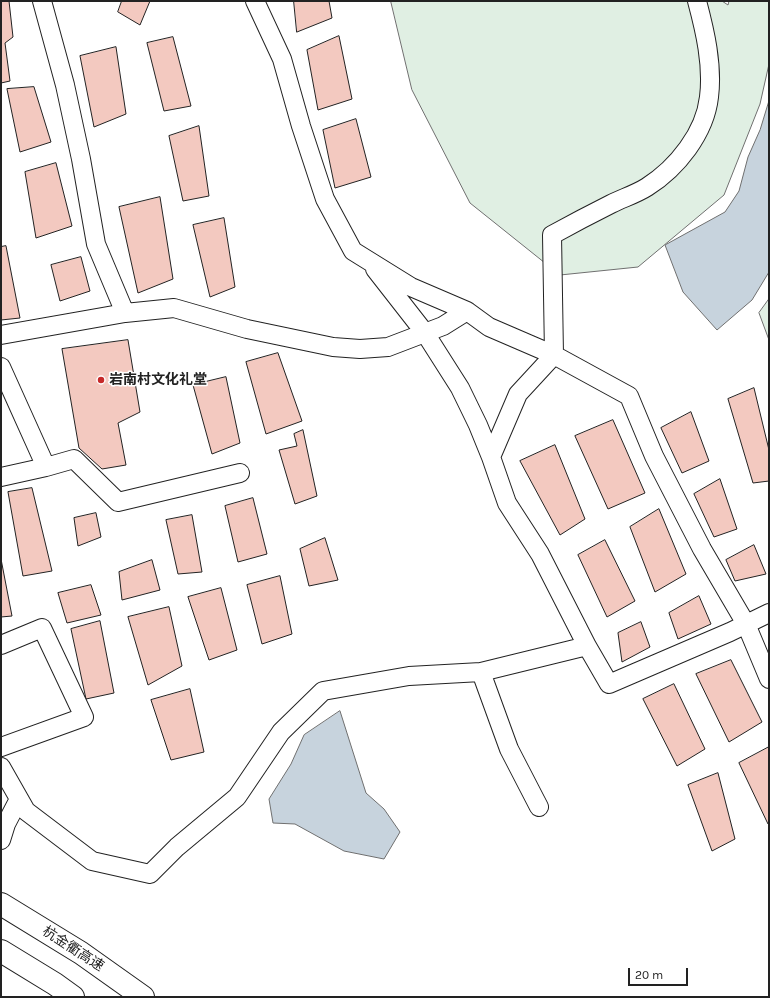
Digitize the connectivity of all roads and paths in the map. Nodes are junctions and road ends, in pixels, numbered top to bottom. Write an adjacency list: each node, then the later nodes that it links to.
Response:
1 (42, 1): 6 (street)
2 (255, 1): 4 (street)
3 (696, 1): 9 (street)
4 (369, 261): 5 (street); 7 (street)
5 (467, 311): 7 (street); 9 (street)
6 (125, 313): 7 (street); 8 (street)
7 (425, 333): 11 (street)
8 (1, 335)
9 (554, 355): 11 (street); 16 (street)
10 (1, 367): 12 (street)
11 (491, 456): 18 (street)
12 (46, 467): 13 (street); 14 (street)
13 (240, 473)
14 (1, 477)
15 (769, 613): 16 (street)
16 (746, 624): 18 (street); 20 (street)
17 (1, 645): 21 (street)
18 (587, 646): 19 (street)
19 (481, 672): 23 (street); 24 (street)
20 (769, 679)
21 (1, 747)
22 (1, 767): 23 (street)
23 (20, 799): 25 (street)
24 (538, 807)
25 (1, 840)
26 (1, 898): 29 (highway)
27 (1, 904): 29 (highway, 杭金衢高速)
28 (1, 951): 30 (highway)
29 (81, 953): 31 (highway, 杭金衢高速)
30 (73, 997)
31 (143, 997)

